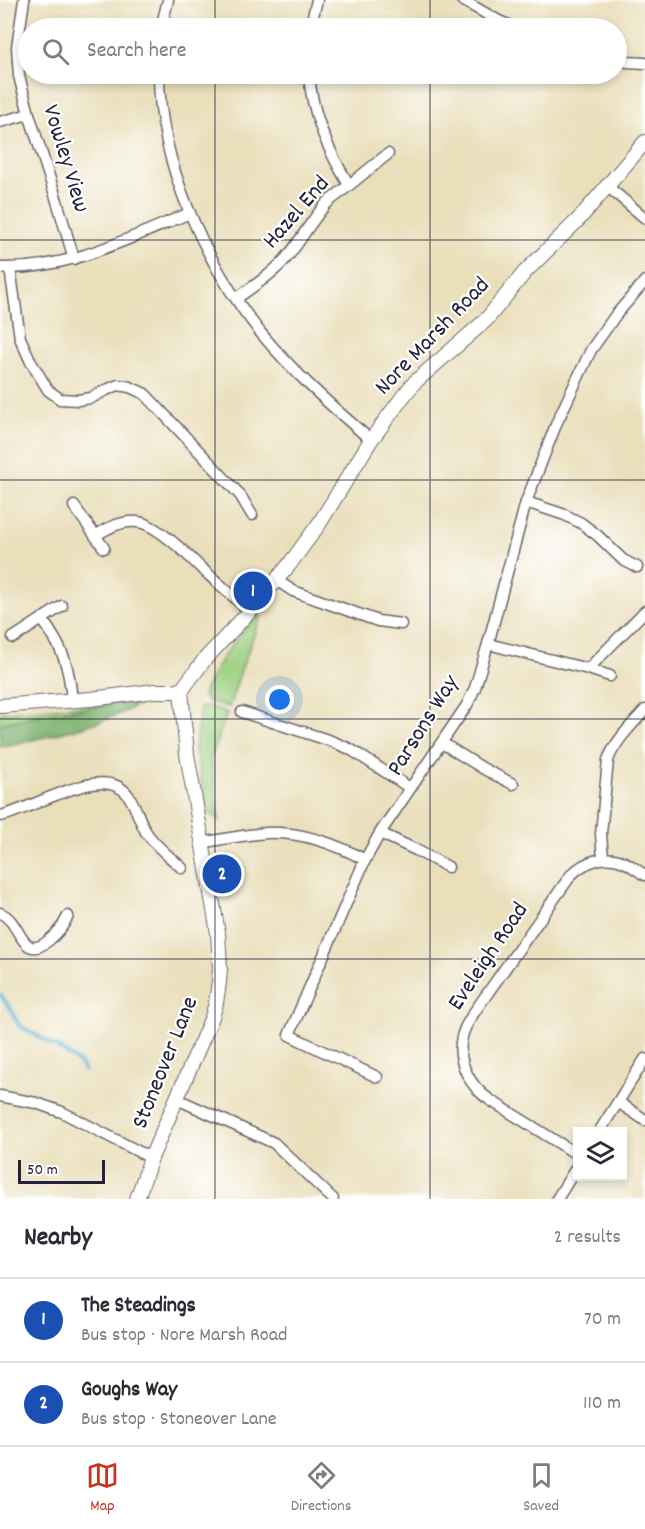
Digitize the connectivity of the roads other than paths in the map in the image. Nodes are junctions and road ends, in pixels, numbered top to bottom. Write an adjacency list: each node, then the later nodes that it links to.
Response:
1 (24, 0): 5 (street, Vowley View)
2 (168, 0): 6 (street)
3 (317, 0): 7 (street)
4 (462, 0): 8 (street)
5 (21, 18)
6 (164, 18)
7 (312, 18)
8 (494, 18)
9 (18, 33): 12 (street, Vowley View)
10 (627, 61): 11 (street)
11 (645, 63)
12 (18, 76)
13 (20, 84): 16 (street, Vowley View)
14 (159, 84): 22 (street)
15 (310, 84): 20 (street)
16 (29, 114): 17 (street); 24 (street, Vowley View)
17 (0, 122)
18 (645, 142): 21 (street, Nore Marsh Road)
19 (388, 154): 20 (street, Hazel End)
20 (349, 185): 27 (street, Hazel End)
21 (607, 186): 23 (street); 28 (street, Nore Marsh Road)
22 (190, 213): 24 (street); 27 (street)
23 (645, 218)
24 (74, 259): 25 (street)
25 (5, 268): 31 (street)
26 (645, 281): 29 (street, Parsons Way)
27 (237, 298): 28 (street)
28 (370, 440): 35 (street, Nore Marsh Road)
29 (526, 502): 34 (street); 44 (street, Parsons Way)
30 (74, 506): 32 (street)
31 (252, 515)
32 (95, 536): 33 (street); 37 (street)
33 (104, 548)
34 (637, 567)
35 (276, 580): 37 (street, Nore Marsh Road); 40 (street)
36 (62, 606): 39 (street)
37 (250, 611): 47 (street, Nore Marsh Road)
38 (645, 611): 45 (street)
39 (42, 619): 43 (street); 48 (street)
40 (378, 621): 41 (street); 42 (street)
41 (401, 624)
42 (375, 633)
43 (13, 638)
44 (488, 644): 45 (street); 52 (street, Parsons Way)
45 (588, 669): 46 (street)
46 (609, 676)
47 (181, 691): 48 (street); 57 (street, Stoneover Lane)
48 (72, 701): 49 (street)
49 (0, 706)
50 (645, 710): 58 (street)
51 (242, 712): 54 (street)
52 (442, 743): 53 (street); 54 (street, Parsons Way)
53 (513, 784)
54 (410, 788): 56 (street, Parsons Way)
55 (0, 816): 61 (street)
56 (380, 833): 59 (street, Parsons Way); 60 (street)
57 (202, 843): 59 (street); 68 (street, Stoneover Lane)
58 (603, 858): 62 (street); 72 (street, Eveleigh Road)
59 (365, 860): 66 (street, Parsons Way)
60 (448, 867)
61 (182, 868)
62 (645, 875)
63 (0, 913): 64 (street)
64 (68, 916)
65 (645, 1059): 69 (street)
66 (377, 1077)
67 (0, 1096): 73 (street)
68 (177, 1099): 73 (street, Stoneover Lane); 76 (street)
69 (618, 1102): 70 (street); 71 (street)
70 (645, 1120)
71 (602, 1127)
72 (573, 1152)
73 (151, 1158): 75 (street, Stoneover Lane)
74 (573, 1173): 77 (street)
75 (141, 1198)
76 (333, 1199)
77 (557, 1199)

